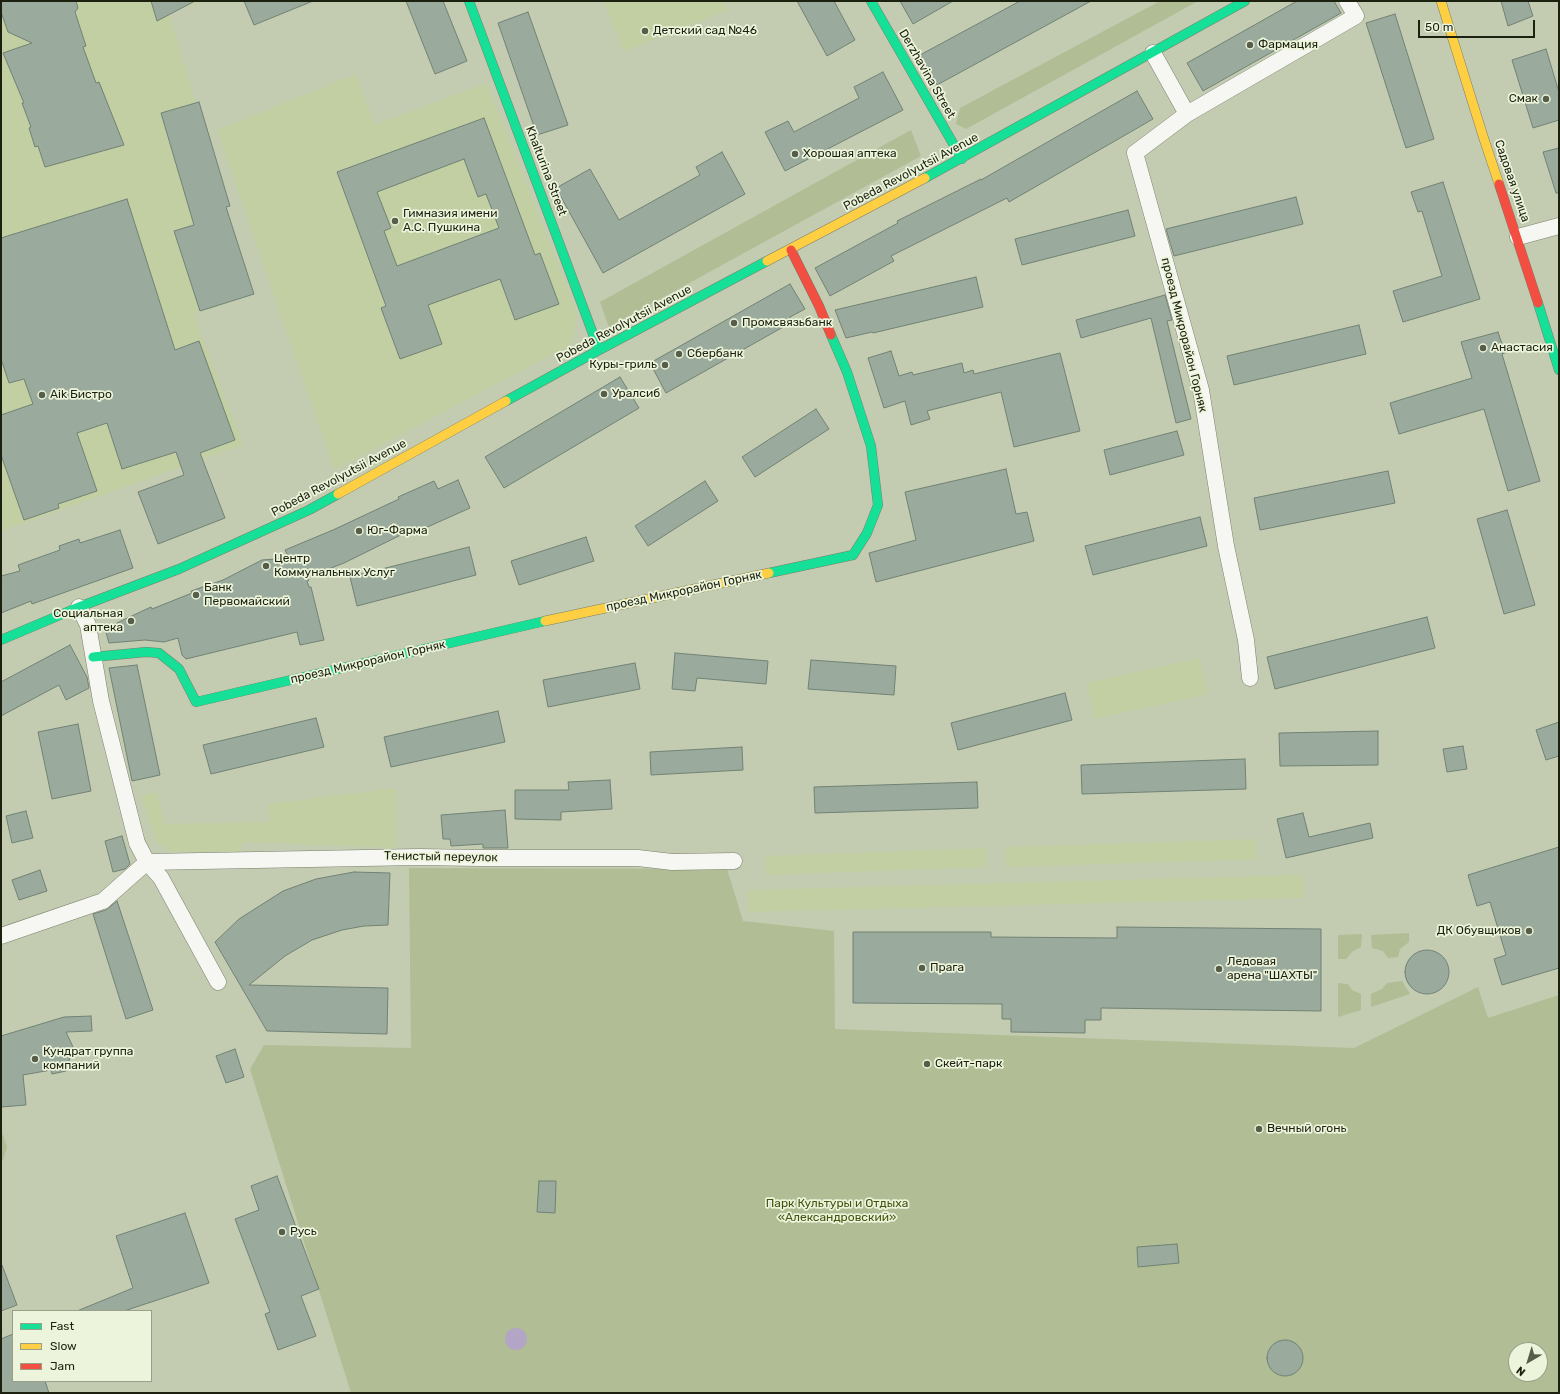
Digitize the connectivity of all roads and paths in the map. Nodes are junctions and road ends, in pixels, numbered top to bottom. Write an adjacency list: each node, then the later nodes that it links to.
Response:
1 (469, 1): 12 (street, Khalturina Street)
2 (871, 1): 8 (street, Derzhavina Street)
3 (1245, 1): 6 (street, Pobeda Revolyutsii Avenue)
4 (1347, 1): 7 (street, проезд Микрорайон Горняк)
5 (1441, 1): 10 (street, Садовая улица)
6 (1153, 53): 7 (street); 8 (street, Pobeda Revolyutsii Avenue)
7 (1187, 114): 17 (street, проезд Микрорайон Горняк)
8 (962, 159): 11 (street, Pobeda Revolyutsii Avenue)
9 (1559, 226): 10 (street)
10 (1518, 238): 13 (street, Садовая улица)
11 (791, 250): 12 (street, Pobeda Revolyutsii Avenue); 16 (street, проезд Микрорайон Горняк)
12 (599, 350): 14 (street, Pobeda Revolyutsii Avenue)
13 (1559, 370)
14 (79, 607): 15 (street, Pobeda Revolyutsii Avenue); 16 (street)
15 (1, 640)
16 (93, 656): 19 (street)
17 (1250, 678)
18 (734, 861): 19 (street, Тенистый переулок)
19 (147, 862): 20 (street); 21 (street)
20 (1, 936)
21 (218, 982)

